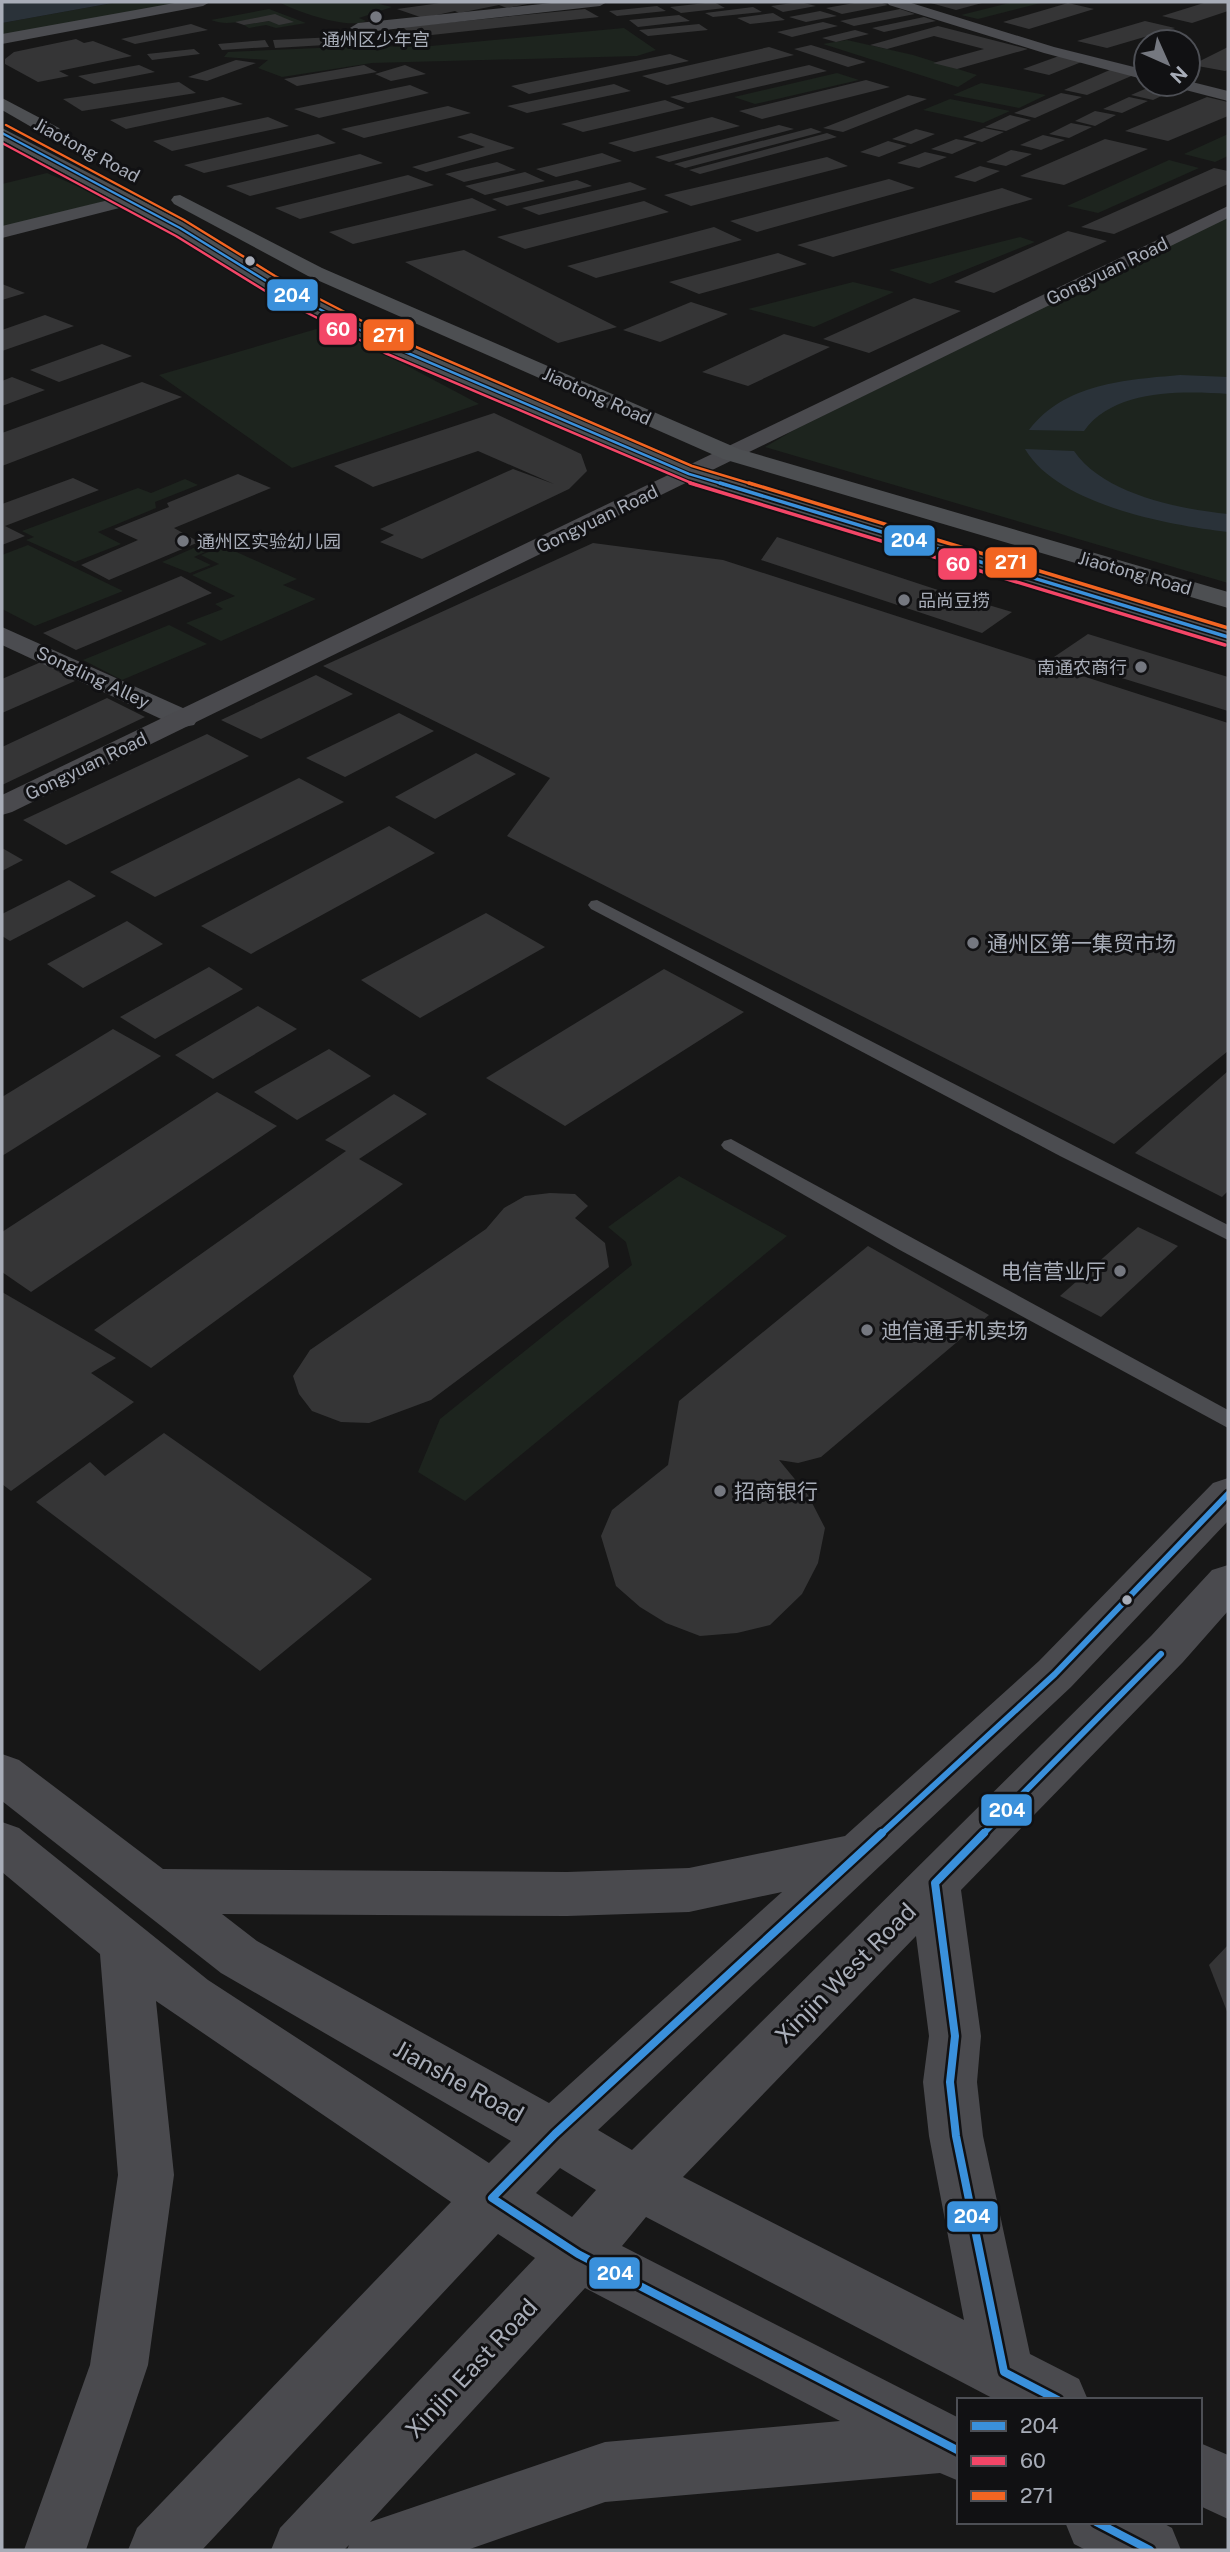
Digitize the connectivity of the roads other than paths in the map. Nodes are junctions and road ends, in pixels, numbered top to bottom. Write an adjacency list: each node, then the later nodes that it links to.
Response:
1 (203, 2): 5 (street)
2 (600, 2): 4 (street)
3 (894, 2): 6 (street)
4 (358, 28)
5 (2, 39)
6 (1132, 71)
7 (1202, 90): 8 (street)
8 (1228, 96)
9 (2, 103): 14 (main road, Jiaotong Road)
10 (2, 133): 11 (main road, Jiaotong Road)
11 (129, 200): 13 (street); 15 (main road, Jiaotong Road)
12 (1228, 211): 14 (street, Gongyuan Road)
13 (2, 232)
14 (731, 454): 15 (street, Gongyuan Road); 16 (main road, Jiaotong Road)
15 (689, 474): 18 (main road, Jiaotong Road); 19 (street, Gongyuan Road)
16 (1228, 600)
17 (2, 635): 19 (street, Songling Alley)
18 (1228, 637)
19 (184, 719): 20 (street, Gongyuan Road)
20 (2, 806)
21 (597, 905): 23 (lane)
22 (731, 1145): 24 (lane)
23 (1228, 1233)
24 (1228, 1420)
25 (1228, 1494): 29 (street)
26 (1228, 1582): 30 (street, Xinjin West Road)
27 (2, 1774): 31 (street, Jianshe Road)
28 (2, 1843): 32 (street)
29 (859, 1855): 31 (street); 33 (street)
30 (935, 1883): 34 (street, Xinjin West Road); 37 (street)
31 (153, 1891): 33 (street, Jianshe Road)
32 (125, 1945): 35 (street); 43 (street)
33 (555, 2134): 34 (street, Jianshe Road); 35 (street)
34 (638, 2183): 36 (street, Xinjin East Road); 37 (street, Jianshe Road)
35 (492, 2198): 36 (street); 44 (street)
36 (578, 2254): 39 (street); 45 (street, Xinjin East Road)
37 (1004, 2372): 38 (street, Jianshe Road)
38 (1054, 2398)
39 (951, 2447): 46 (street)
40 (1202, 2474): 41 (street)
41 (1228, 2488)
42 (1100, 2524): 47 (street)
43 (55, 2550)
44 (159, 2550)
45 (302, 2550)
46 (377, 2550)
47 (1150, 2550)

